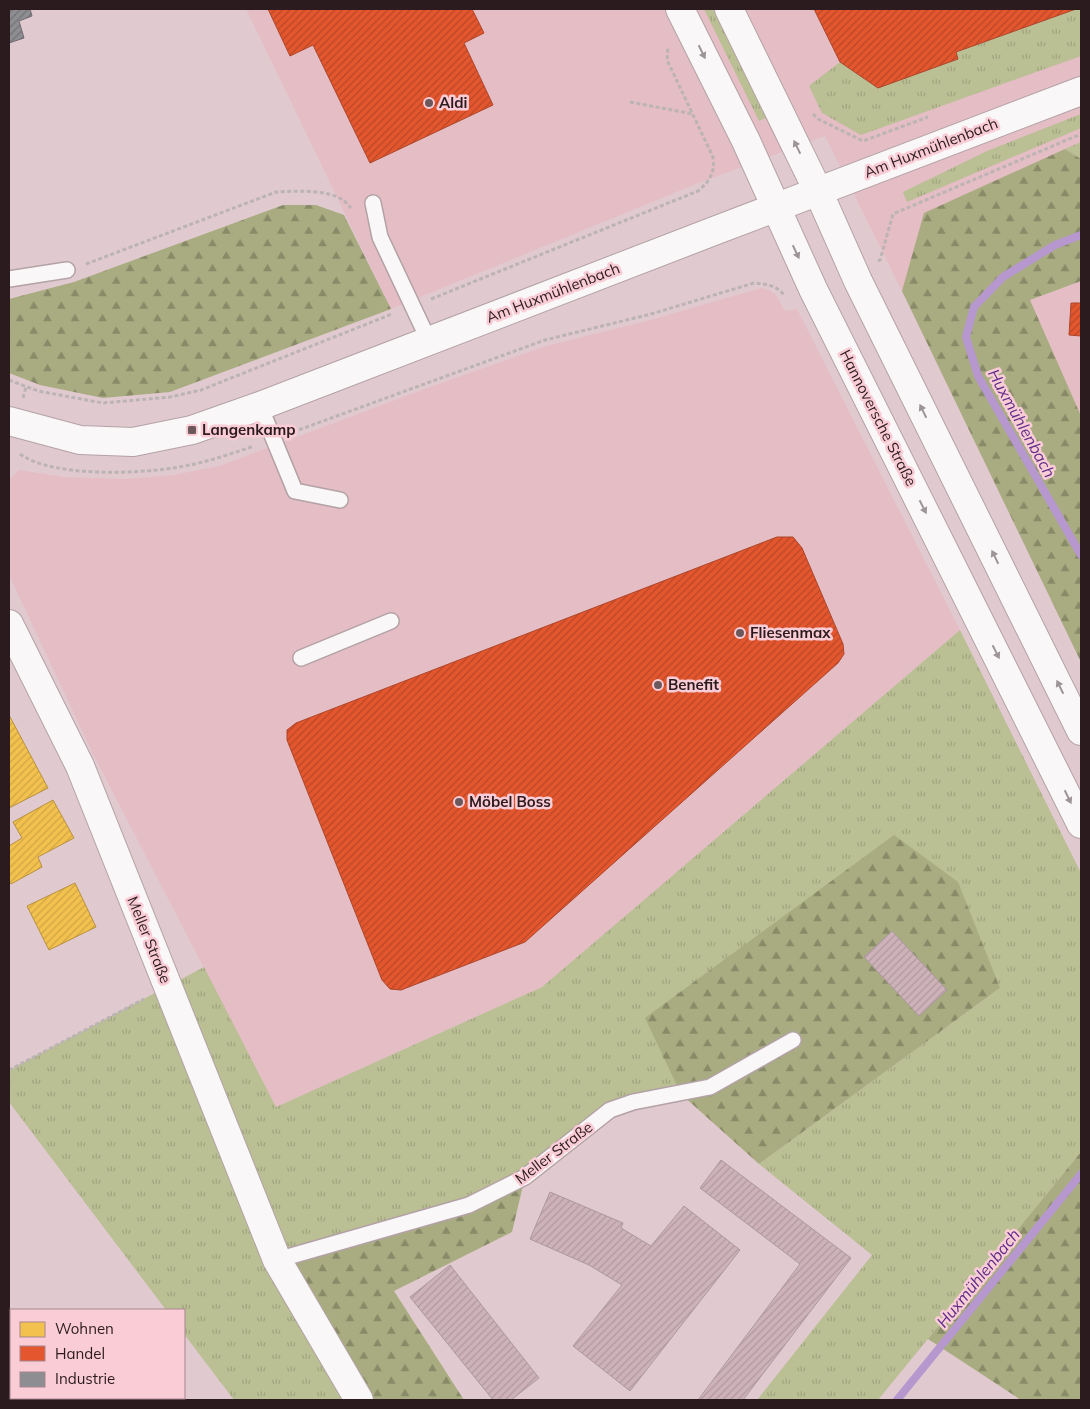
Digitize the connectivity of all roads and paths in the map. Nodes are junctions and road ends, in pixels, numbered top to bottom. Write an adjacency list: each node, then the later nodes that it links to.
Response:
1 (680, 9): 11 (street, Hannoversche Straße, one-way to 11)
2 (729, 9): 9 (street, one-way to 2)
3 (1081, 91): 9 (street, Am Huxmühlenbach)
4 (630, 102): 6 (path)
5 (809, 110): 7 (path)
6 (693, 114)
7 (936, 115)
8 (1081, 134): 13 (path)
9 (818, 191): 11 (street, Am Huxmühlenbach); 27 (street, one-way to 9)
10 (373, 203): 12 (lane)
11 (776, 207): 17 (street, Am Huxmühlenbach); 28 (street, Hannoversche Straße, one-way to 28)
12 (380, 238): 14 (path); 17 (lane)
13 (880, 260)
14 (67, 270): 15 (lane)
15 (9, 279)
16 (788, 300): 22 (path)
17 (429, 341): 20 (street, Am Huxmühlenbach)
18 (9, 380): 19 (path)
19 (26, 387)
20 (260, 406): 21 (street, Am Huxmühlenbach); 22 (lane)
21 (16, 438): 22 (path)
22 (273, 439): 23 (lane)
23 (340, 500)
24 (391, 621): 26 (lane)
25 (9, 624): 29 (street, Meller Straße)
26 (301, 658)
27 (1081, 731)
28 (1081, 824)
29 (167, 987): 31 (path); 32 (street, Meller Straße)
30 (793, 1040): 32 (lane, Meller Straße)
31 (9, 1070)
32 (277, 1260): 33 (street, Meller Straße)
33 (359, 1400)

